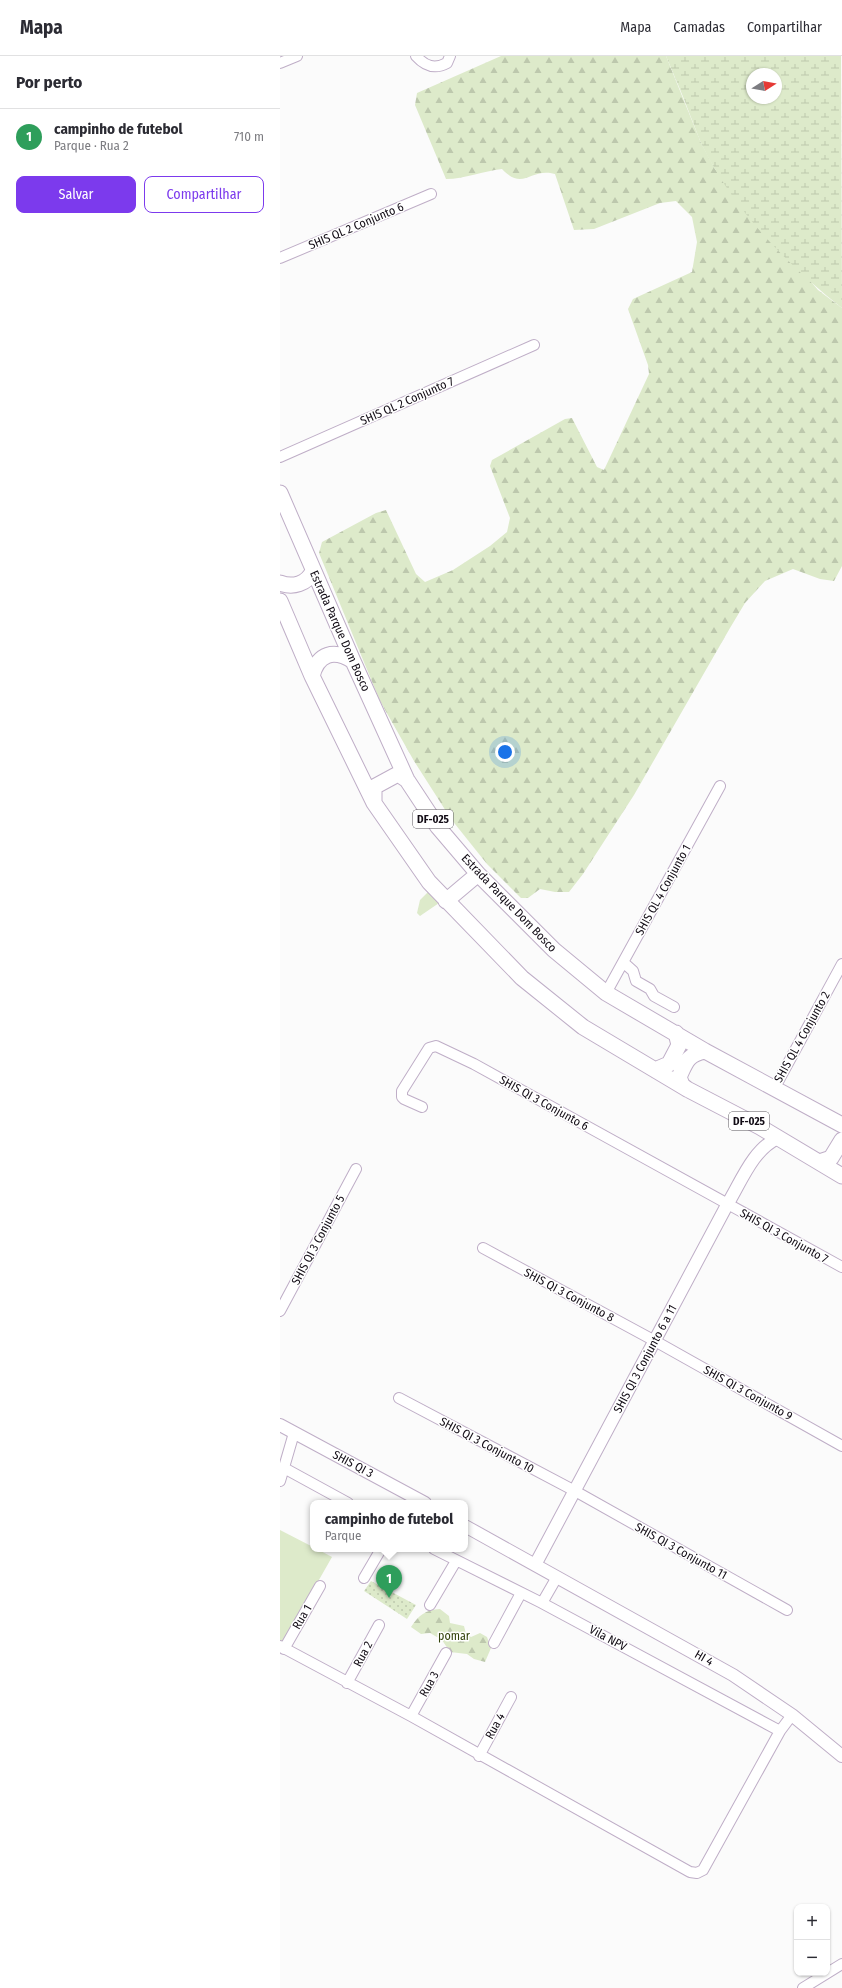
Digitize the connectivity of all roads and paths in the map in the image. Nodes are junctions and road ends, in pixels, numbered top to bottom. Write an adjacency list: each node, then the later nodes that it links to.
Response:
1 (297, 56): 4 (street)
2 (416, 56): 3 (street)
3 (450, 56)
4 (280, 63)
5 (431, 194): 6 (street, SHIS QL 2 Conjunto 6)
6 (280, 258)
7 (534, 345): 8 (street, SHIS QL 2 Conjunto 7)
8 (280, 457)
9 (280, 493): 10 (main road, Estrada Parque Dom Bosco / DF-025)
10 (313, 571): 11 (main road); 13 (main road, Estrada Parque Dom Bosco / DF-025)
11 (280, 583)
12 (280, 602): 14 (main road, DF-025)
13 (341, 633): 14 (main road); 15 (main road, Estrada Parque Dom Bosco / DF-025)
14 (300, 650): 16 (main road, DF-025)
15 (353, 661): 16 (main road); 17 (main road, Estrada Parque Dom Bosco / DF-025)
16 (312, 676): 19 (main road, DF-025)
17 (407, 780): 19 (main road); 20 (main road, Estrada Parque Dom Bosco / DF-025)
18 (720, 786): 22 (street, SHIS QL 4 Conjunto 1)
19 (374, 803): 21 (main road, DF-025)
20 (478, 874): 21 (main road); 24 (main road, Estrada Parque Dom Bosco / DF-025)
21 (446, 901): 28 (main road, DF-025)
22 (623, 962): 24 (street, SHIS QL 4 Conjunto 1); 25 (street)
23 (842, 964): 30 (street, SHIS QL 4 Conjunto 2)
24 (606, 993): 26 (main road, Estrada Parque Dom Bosco / DF-025)
25 (674, 1007)
26 (676, 1034): 27 (main road, Estrada Parque Dom Bosco / DF-025); 28 (main road)
27 (705, 1051): 29 (main road); 30 (main road, Estrada Parque Dom Bosco / DF-025)
28 (655, 1070): 29 (main road, DF-025)
29 (686, 1089): 33 (main road, DF-025)
30 (774, 1089): 32 (main road, Estrada Parque Dom Bosco / DF-025)
31 (422, 1107): 41 (street, SHIS QI 3 Conjunto 6)
32 (842, 1126)
33 (760, 1127): 34 (main road, DF-025); 36 (street, SHIS QI 3 Conjunto 6 a 11)
34 (778, 1138): 36 (street, SHIS QI 3 Conjunto 6 a 11); 38 (main road, DF-025)
35 (842, 1140): 38 (main road)
36 (758, 1153): 41 (street, SHIS QI 3 Conjunto 6 a 11)
37 (842, 1158): 40 (main road)
38 (818, 1162): 40 (main road, DF-025)
39 (356, 1169): 44 (street, SHIS QI 3 Conjunto 5)
40 (842, 1174)
41 (727, 1205): 43 (street, SHIS QI 3 Conjunto 7); 45 (street, SHIS QI 3 Conjunto 6 a 11)
42 (483, 1248): 45 (street, SHIS QI 3 Conjunto 8)
43 (842, 1267)
44 (280, 1311)
45 (655, 1341): 49 (street, SHIS QI 3 Conjunto 9); 52 (street, SHIS QI 3 Conjunto 6 a 11)
46 (400, 1398): 52 (street, SHIS QI 3 Conjunto 10)
47 (280, 1425): 48 (street, SHIS QI 3)
48 (294, 1433): 50 (street); 54 (street, SHIS QI 3)
49 (842, 1446)
50 (284, 1468): 51 (street); 53 (street)
51 (280, 1481)
52 (575, 1492): 59 (street, SHIS QI 3 Conjunto 6 a 11); 66 (street, SHIS QI 3 Conjunto 11)
53 (343, 1500)
54 (419, 1500)
55 (468, 1528): 59 (street)
56 (379, 1552): 61 (street)
57 (440, 1552): 58 (street, Vila NPV)
58 (456, 1561): 63 (street, Vila NPV); 65 (street)
59 (535, 1565): 60 (street)
60 (557, 1577): 64 (street); 73 (street, HI 4)
61 (364, 1578)
62 (320, 1586): 69 (street, Rua 1)
63 (521, 1593): 64 (street, Vila NPV); 68 (street)
64 (542, 1603): 75 (street, Vila NPV)
65 (430, 1605)
66 (787, 1610)
67 (379, 1624): 71 (street, Rua 2)
68 (494, 1643)
69 (282, 1647): 71 (street)
70 (446, 1652): 74 (street, Rua 3)
71 (347, 1683): 74 (street)
72 (511, 1697): 76 (street, Rua 4)
73 (792, 1715): 75 (street); 77 (street, HI 4)
74 (411, 1716): 76 (street)
75 (780, 1731): 76 (street)
76 (479, 1756)
77 (842, 1756)
78 (842, 1964): 79 (street)
79 (803, 1988)

